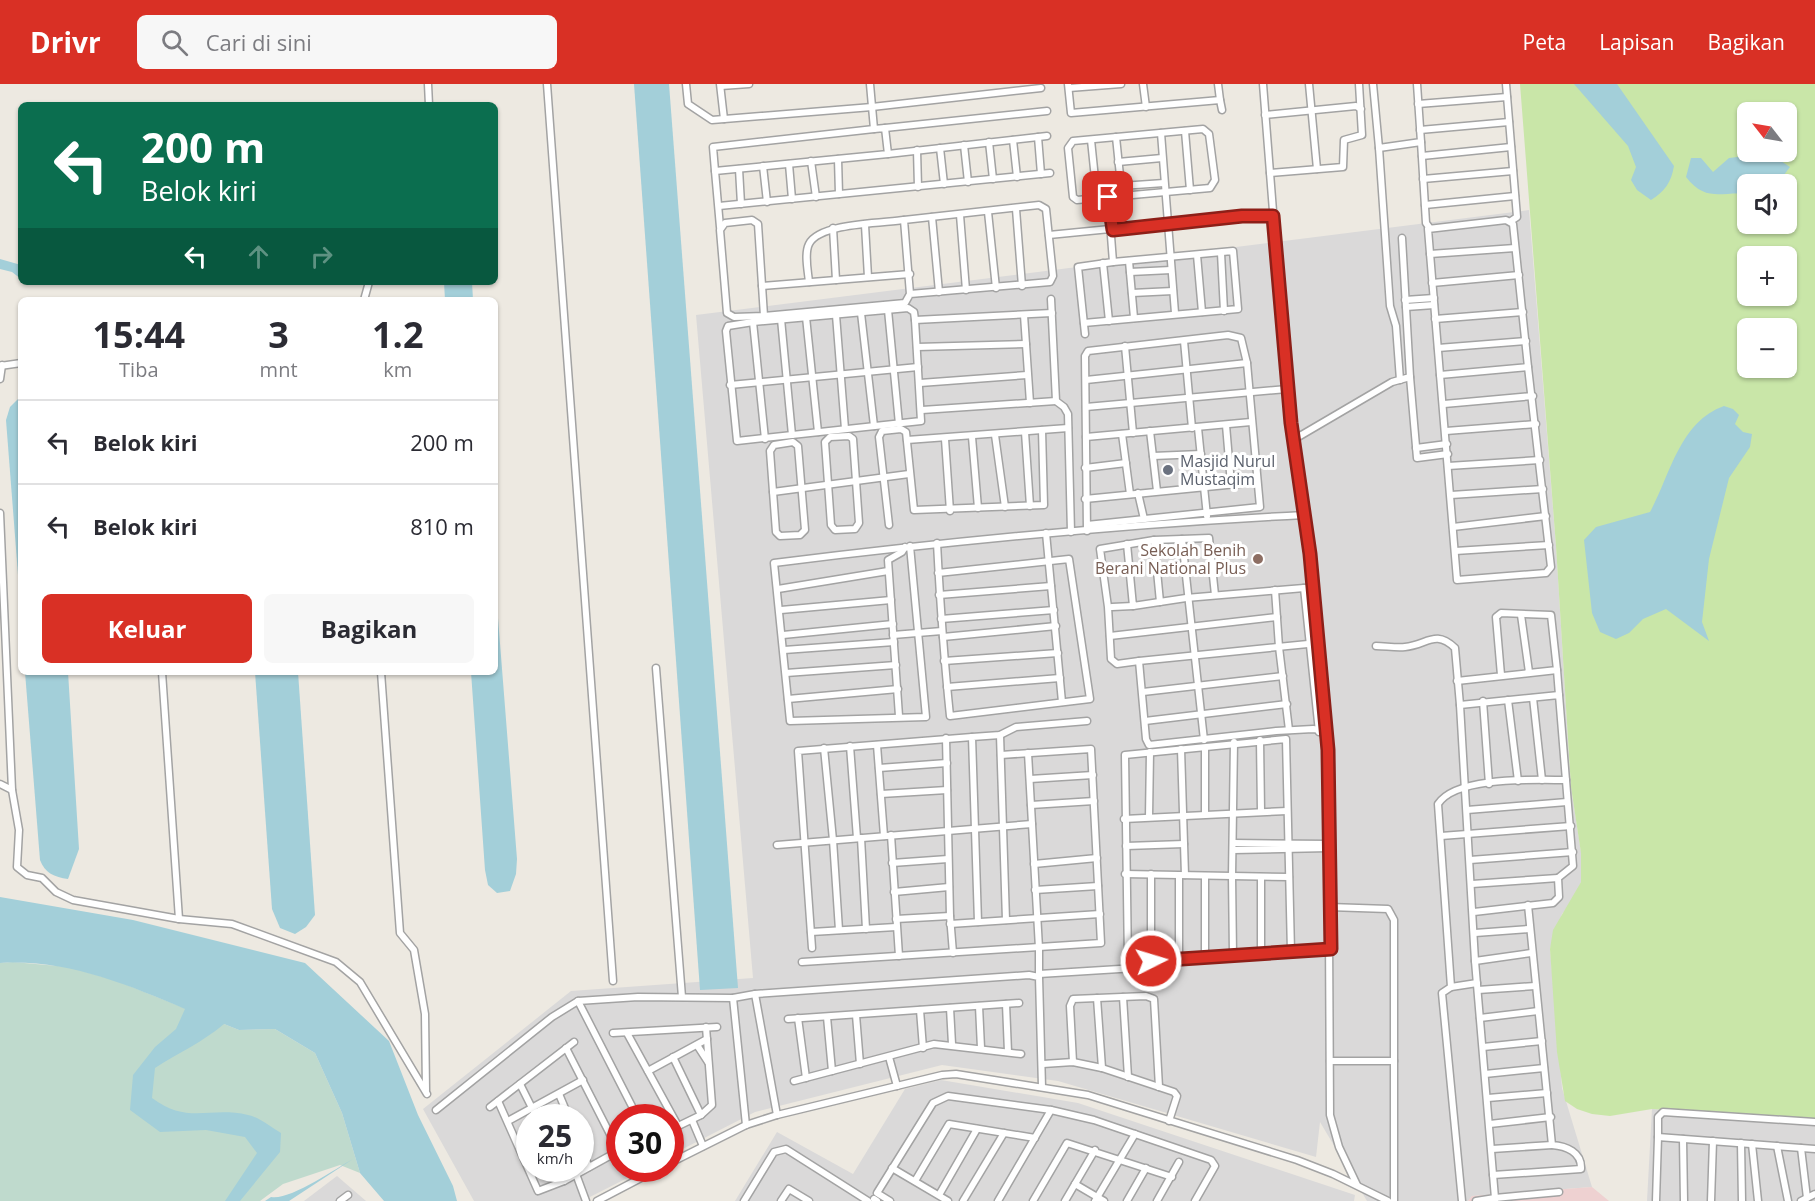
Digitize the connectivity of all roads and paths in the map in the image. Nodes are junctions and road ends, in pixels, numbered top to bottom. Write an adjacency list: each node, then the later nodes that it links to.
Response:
1 (428, 84): 20 (street)
2 (547, 84): 425 (street)
3 (686, 84): 29 (street)
4 (749, 84): 15 (street)
5 (870, 84): 22 (street)
6 (1121, 84): 16 (street)
7 (1143, 84): 23 (street)
8 (1218, 84): 19 (street)
9 (1263, 84): 28 (street)
10 (1309, 84): 26 (street)
11 (1359, 84): 24 (street)
12 (1373, 84): 46 (street)
13 (1416, 84): 21 (street)
14 (1506, 84): 18 (street)
15 (721, 85): 29 (street)
16 (1069, 86): 23 (street)
17 (1041, 88): 22 (street)
18 (1507, 97): 21 (street); 30 (street)
19 (1220, 100): 23 (street); 25 (street)
20 (429, 102)
21 (1418, 104): 33 (street)
22 (872, 107): 29 (street); 32 (street)
23 (1146, 107)
24 (1361, 109): 26 (street); 57 (street)
25 (1222, 110)
26 (1311, 110): 28 (street); 57 (street)
27 (1047, 111): 31 (street)
28 (1264, 115): 61 (street)
29 (724, 118)
30 (1509, 122): 33 (street); 44 (street)
31 (885, 128): 32 (street); 48 (street)
32 (874, 129): 58 (street)
33 (1420, 130): 42 (street)
34 (1185, 131): 35 (street); 71 (street); 71 (street)
35 (1161, 133): 38 (street); 50 (street)
36 (1047, 136): 37 (street)
37 (1038, 137): 39 (street); 62 (street)
38 (1116, 137): 40 (street); 53 (street)
39 (1013, 140): 41 (street); 63 (street)
40 (1091, 140): 78 (street); 78 (street)
41 (989, 142): 43 (street); 64 (street)
42 (1421, 142): 46 (street); 49 (street)
43 (964, 145): 45 (street); 66 (street)
44 (1511, 147): 49 (street); 59 (street)
45 (940, 148): 47 (street); 68 (street)
46 (1379, 148): 168 (street)
47 (916, 150): 48 (street); 69 (street)
48 (888, 153): 51 (street)
49 (1422, 156): 65 (street)
50 (1162, 158): 53 (street); 67 (street)
51 (838, 159): 52 (street); 73 (street)
52 (811, 161): 54 (street); 76 (street)
53 (1118, 162): 70 (street)
54 (789, 164): 55 (street); 79 (street)
55 (763, 166): 56 (street); 80 (street)
56 (739, 169): 58 (street); 81 (street)
57 (1317, 169): 61 (street)
58 (715, 171): 83 (street)
59 (1513, 171): 65 (street); 75 (street)
60 (1050, 173): 62 (street)
61 (1270, 173): 87 (street)
62 (1041, 174): 63 (street)
63 (1017, 177): 64 (street)
64 (993, 179): 66 (street)
65 (1423, 179): 82 (street)
66 (968, 182): 68 (street)
67 (1164, 183): 70 (street); 72 (street)
68 (944, 184): 69 (street)
69 (918, 186): 73 (street)
70 (1121, 186): 74 (street)
71 (1191, 190): 72 (street)
72 (1165, 192): 74 (street); 92 (street)
73 (839, 194): 76 (street)
74 (1122, 195): 77 (street)
75 (1515, 196): 82 (street); 90 (street)
76 (816, 197): 79 (street)
77 (1108, 197): 78 (street); 96 (street)
78 (1097, 198)
79 (792, 199): 80 (street)
80 (767, 202): 81 (street)
81 (741, 204): 83 (street)
82 (1425, 205): 94 (street)
83 (719, 206): 93 (street)
84 (1016, 209): 85 (street); 97 (street); 116 (street)
85 (988, 212): 86 (street); 117 (street)
86 (960, 215): 88 (street); 118 (street)
87 (1273, 216): 92 (street); 172 (street)
88 (932, 217): 89 (street); 120 (street)
89 (904, 220): 91 (street); 109 (street)
90 (1511, 221): 94 (street); 99 (street)
91 (865, 225): 95 (street); 111 (street)
92 (1167, 225): 96 (street); 103 (street)
93 (720, 227): 115 (street); 135 (street)
94 (1429, 227): 101 (street)
95 (833, 228): 112 (street); 113 (street)
96 (1113, 230): 97 (street); 106 (street)
97 (1049, 235): 116 (street)
98 (1402, 238): 125 (street)
99 (1515, 248): 101 (street); 110 (street)
100 (1221, 253): 102 (street); 127 (street); 127 (street)
101 (1430, 254): 114 (street)
102 (1197, 255): 103 (street); 129 (street)
103 (1170, 258): 104 (street); 107 (street)
104 (1129, 261): 106 (street); 108 (street)
105 (1103, 262): 106 (street); 142 (street); 143 (street)
106 (1113, 262)
107 (1171, 270): 108 (street); 119 (street)
108 (1130, 272): 121 (street)
109 (910, 274): 111 (street); 122 (street)
110 (1519, 275): 114 (street); 130 (street)
111 (868, 277): 112 (street)
112 (836, 280): 113 (street)
113 (809, 282): 115 (street)
114 (1432, 283): 124 (street)
115 (762, 286): 135 (street)
116 (1022, 286): 117 (street)
117 (996, 288): 118 (street)
118 (966, 290): 120 (street)
119 (1173, 291): 121 (street); 132 (street)
120 (939, 292): 122 (street)
121 (1132, 293): 137 (street)
122 (910, 294): 135 (street)
123 (1051, 299): 131 (street)
124 (1434, 301): 125 (street); 139 (street)
125 (1406, 304): 164 (street)
126 (888, 310): 128 (street); 140 (street); 157 (street)
127 (1224, 311): 129 (street)
128 (861, 312): 133 (street); 158 (street)
129 (1202, 312): 132 (street)
130 (1523, 312): 139 (street); 146 (street)
131 (1052, 313): 134 (street); 176 (street)
132 (1175, 314): 137 (street)
133 (836, 315): 136 (street); 159 (street)
134 (1024, 315): 140 (street); 147 (street)
135 (764, 316)
136 (806, 317): 138 (street); 163 (street)
137 (1134, 318): 142 (street)
138 (781, 319): 141 (street); 166 (street)
139 (1435, 319): 150 (street)
140 (915, 320): 149 (street)
141 (753, 321): 169 (street); 171 (street)
142 (1108, 321): 143 (street)
143 (1084, 323): 144 (street)
144 (1084, 334)
145 (1184, 341): 148 (street); 152 (street); 156 (street)
146 (1526, 341): 150 (street); 155 (street)
147 (1026, 344): 149 (street); 160 (street)
148 (1125, 346): 162 (street); 167 (street)
149 (917, 347): 154 (street)
150 (1438, 348): 161 (street)
151 (18, 363): 153 (street)
152 (1246, 363): 156 (street); 173 (street)
153 (1, 366): 165 (street)
154 (918, 367): 157 (street); 170 (street)
155 (1528, 367): 161 (street); 174 (street)
156 (1186, 369): 162 (street); 175 (street)
157 (893, 370): 158 (street); 183 (street)
158 (868, 373): 159 (street); 186 (street)
159 (841, 375): 163 (street); 189 (street)
160 (1027, 375): 170 (street); 177 (street)
161 (1440, 375): 179 (street)
162 (1128, 376): 167 (street); 178 (street)
163 (812, 377): 166 (street); 193 (street)
164 (1410, 377): 168 (street); 206 (street)
165 (0, 379)
166 (786, 380): 169 (street); 197 (street)
167 (1086, 380): 180 (street)
168 (1400, 380): 204 (street)
169 (762, 382): 171 (street); 201 (street)
170 (920, 383): 181 (street)
171 (730, 385): 201 (street)
172 (1287, 389): 173 (street); 204 (street)
173 (1249, 393): 175 (street); 182 (street)
174 (1533, 396): 179 (street); 184 (street)
175 (1188, 399): 178 (street); 188 (street)
176 (1056, 401): 177 (street); 187 (street)
177 (1030, 403): 181 (street)
178 (1129, 404): 180 (street); 195 (street)
179 (1444, 404): 192 (street)
180 (1086, 407): 200 (street)
181 (922, 410): 183 (street)
182 (1251, 422): 185 (street); 217 (street)
183 (899, 424): 186 (street)
184 (1536, 424): 192 (street); 210 (street)
185 (1226, 425): 188 (street); 218 (street)
186 (874, 426): 189 (street)
187 (1068, 428): 190 (street); 242 (street)
188 (1195, 428): 191 (street); 207 (street)
189 (845, 429): 193 (street)
190 (1042, 430): 194 (street); 229 (street)
191 (1150, 431): 195 (street); 209 (street)
192 (1446, 431): 205 (street)
193 (818, 432): 197 (street)
194 (1025, 432): 198 (street); 229 (street)
195 (1133, 433): 196 (street)
196 (1122, 434): 200 (street); 211 (street)
197 (792, 435): 201 (street)
198 (995, 435): 199 (street); 230 (street)
199 (972, 437): 203 (street); 231 (street)
200 (1086, 437): 213 (street)
201 (765, 439)
202 (907, 440): 203 (street); 214 (street); 215 (street)
203 (945, 440): 232 (street)
204 (1293, 440): 235 (street)
205 (1447, 444): 206 (street); 208 (street)
206 (1416, 448): 208 (street)
207 (1201, 454): 209 (street); 220 (street)
208 (1448, 454): 212 (street)
209 (1153, 456): 223 (street)
210 (1540, 460): 212 (street); 222 (street)
211 (1126, 463): 213 (street); 226 (street)
212 (1449, 466): 227 (street)
213 (1084, 468): 228 (street)
214 (909, 474): 215 (street); 232 (street)
215 (882, 478): 216 (street); 239 (street)
216 (856, 481): 219 (street); 219 (street); 219 (street)
217 (1257, 482): 218 (street); 234 (street)
218 (1231, 484): 220 (street)
219 (828, 485): 221 (street)
220 (1204, 487): 223 (street); 234 (street)
221 (802, 488): 224 (street); 224 (street); 224 (street)
222 (1543, 489): 227 (street); 236 (street)
223 (1157, 491): 225 (street)
224 (773, 492)
225 (1138, 493): 226 (street); 237 (street)
226 (1130, 494): 228 (street)
227 (1451, 495): 240 (street)
228 (1085, 499): 241 (street)
229 (1030, 506): 230 (street)
230 (1005, 507): 231 (street)
231 (978, 508): 232 (street)
232 (950, 511)
233 (0, 513): 341 (street)
234 (1206, 513): 237 (street); 238 (street)
235 (1305, 515): 238 (street); 255 (street)
236 (1546, 516): 240 (street); 248 (street)
237 (1144, 519): 241 (street)
238 (1208, 522): 241 (street)
239 (889, 525)
240 (1453, 527): 250 (street)
241 (1087, 528): 242 (street)
242 (1071, 532): 243 (street)
243 (1046, 533): 246 (street); 251 (street)
244 (1182, 539): 245 (street); 260 (street); 261 (street)
245 (1154, 540): 247 (street); 263 (street)
246 (937, 543): 249 (street); 253 (street)
247 (1127, 544): 264 (street); 278 (street)
248 (1549, 545): 250 (street); 250 (street)
249 (907, 547): 252 (street); 257 (street); 274 (street)
250 (1455, 551)
251 (1048, 562): 253 (street); 254 (street); 309 (street)
252 (888, 571): 257 (street); 262 (street)
253 (938, 573): 259 (street)
254 (1051, 586): 259 (street); 267 (street)
255 (1313, 586): 256 (street); 280 (street)
256 (1304, 588): 258 (street); 281 (street)
257 (778, 589): 266 (street)
258 (1275, 590): 260 (street); 269 (street)
259 (939, 595): 270 (street)
260 (1215, 596): 261 (street)
261 (1186, 598): 263 (street); 273 (street)
262 (891, 600): 266 (street); 271 (street)
263 (1160, 602): 264 (street)
264 (1133, 606): 265 (street)
265 (1112, 607)
266 (781, 610): 276 (street)
267 (1054, 610): 270 (street); 272 (street)
268 (1521, 615): 291 (street); 292 (street); 296 (street)
269 (1277, 617): 273 (street); 283 (street)
270 (941, 619): 275 (street)
271 (892, 624): 276 (street); 277 (street)
272 (1056, 626): 275 (street); 285 (street)
273 (1191, 627): 278 (street); 286 (street)
274 (918, 633): 275 (street); 277 (street); 313 (street)
275 (942, 634): 287 (street)
276 (783, 635): 284 (street)
277 (893, 635): 279 (street)
278 (1110, 636): 288 (street)
279 (894, 642): 284 (street); 289 (street)
280 (1318, 643): 281 (street); 317 (street)
281 (1310, 644): 283 (street); 317 (street)
282 (1376, 646): 299 (street)
283 (1279, 647): 286 (street); 297 (street)
284 (784, 650): 293 (street)
285 (1058, 653): 287 (street); 298 (street)
286 (1194, 655): 288 (street); 300 (street)
287 (944, 660): 301 (street)
288 (1139, 661): 303 (street)
289 (896, 665): 293 (street); 302 (street)
290 (656, 668): 430 (street)
291 (1557, 670): 292 (street); 304 (street)
292 (1529, 672): 296 (street)
293 (786, 673): 306 (street)
294 (162, 675): 397 (street)
295 (381, 675): 397 (street)
296 (1501, 675): 299 (street)
297 (1283, 676): 300 (street); 310 (street)
298 (1060, 678): 301 (street); 309 (street)
299 (1457, 681): 311 (street)
300 (1197, 686): 303 (street); 312 (street)
301 (947, 687): 309 (street)
302 (898, 689): 306 (street); 313 (street)
303 (1143, 692): 315 (street)
304 (1559, 695): 305 (street); 336 (street)
305 (1533, 698): 307 (street); 335 (street)
306 (788, 699): 313 (street)
307 (1508, 700): 308 (street); 337 (street)
308 (1483, 701): 311 (street); 339 (street)
309 (1062, 702)
310 (1287, 704): 312 (street); 316 (street)
311 (1460, 705): 340 (street)
312 (1201, 715): 315 (street); 323 (street)
313 (899, 716)
314 (1087, 721): 318 (street)
315 (1145, 722): 323 (street)
316 (1289, 730): 317 (street); 323 (street)
317 (1323, 732): 371 (street)
318 (1000, 735): 319 (street); 330 (street)
319 (972, 737): 320 (street); 358 (street)
320 (946, 738): 324 (street); 331 (street)
321 (1260, 740): 322 (street); 348 (street); 349 (street)
322 (1234, 742): 323 (street); 350 (street)
323 (1204, 744): 327 (street); 351 (street)
324 (877, 745): 325 (street); 332 (street)
325 (850, 746): 326 (street); 363 (street)
326 (824, 748): 364 (street); 366 (street)
327 (1181, 750): 328 (street); 352 (street)
328 (1150, 752): 353 (street); 354 (street)
329 (1028, 753): 330 (street); 333 (street); 334 (street)
330 (1000, 755): 357 (street)
331 (947, 763): 332 (street); 342 (street)
332 (879, 768): 343 (street)
333 (1092, 775): 334 (street); 344 (street)
334 (1030, 779): 346 (street)
335 (1542, 780): 336 (street); 337 (street)
336 (1566, 780): 345 (street)
337 (1518, 782): 339 (street)
338 (0, 784): 341 (street)
339 (1489, 784): 340 (street)
340 (1464, 787): 347 (street); 361 (street)
341 (12, 790): 397 (street)
342 (947, 790): 343 (street); 359 (street)
343 (881, 794): 360 (street)
344 (1094, 801): 346 (street); 374 (street)
345 (1567, 802): 347 (street); 356 (street)
346 (1031, 805): 355 (street)
347 (1467, 810): 362 (street)
348 (1261, 811): 349 (street); 350 (street)
349 (1287, 811): 365 (street)
350 (1233, 812): 351 (street); 370 (street)
351 (1205, 813): 352 (street)
352 (1183, 816): 353 (street); 367 (street)
353 (1149, 817): 354 (street)
354 (1124, 819): 369 (street)
355 (1032, 824): 357 (street); 378 (street)
356 (1570, 826): 362 (street); 373 (street)
357 (1003, 827): 358 (street); 400 (street)
358 (976, 829): 359 (street); 401 (street)
359 (948, 831): 360 (street); 375 (street)
360 (887, 836): 363 (street); 377 (street)
361 (1441, 836): 362 (street); 428 (street)
362 (1467, 836): 376 (street)
363 (859, 838): 364 (street); 405 (street)
364 (833, 840): 366 (street); 406 (street)
365 (1287, 841): 370 (street); 371 (street); 372 (street)
366 (804, 843): 368 (street); 407 (street)
367 (1184, 844): 369 (street); 381 (street)
368 (777, 845)
369 (1125, 846): 379 (street)
370 (1233, 846): 372 (street); 383 (street)
371 (1329, 846): 372 (street); 393 (street)
372 (1288, 849): 385 (street)
373 (1573, 852): 376 (street); 386 (street)
374 (1097, 858): 378 (street); 388 (street)
375 (948, 859): 377 (street); 389 (street)
376 (1470, 860): 387 (street)
377 (892, 862): 391 (street)
378 (1034, 864): 390 (street)
379 (1125, 874): 380 (street); 420 (street)
380 (1151, 874): 381 (street); 420 (street)
381 (1182, 876): 382 (street); 419 (street)
382 (1204, 876): 383 (street); 418 (street)
383 (1232, 876): 384 (street); 416 (street)
384 (1261, 877): 385 (street); 415 (street)
385 (1289, 877): 412 (street)
386 (1558, 878): 387 (street); 392 (street)
387 (1472, 884): 394 (street)
388 (1098, 886): 390 (street); 395 (street)
389 (949, 887): 391 (street); 396 (street)
390 (1035, 890): 399 (street)
391 (894, 892): 398 (street)
392 (1528, 905): 394 (street); 404 (street)
393 (1329, 907): 411 (street); 464 (street)
394 (1474, 912): 408 (street)
395 (1100, 914): 399 (street); 410 (street)
396 (950, 916): 398 (street); 402 (street)
397 (179, 919)
398 (896, 919): 403 (street)
399 (1036, 919): 400 (street); 410 (street)
400 (1006, 920): 401 (street)
401 (978, 922): 402 (street)
402 (950, 924): 413 (street)
403 (896, 927): 405 (street); 417 (street)
404 (1528, 928): 408 (street); 414 (street)
405 (866, 929): 406 (street)
406 (838, 930): 407 (street)
407 (811, 932): 409 (street)
408 (1475, 933): 421 (street)
409 (812, 948)
410 (1040, 948): 413 (street); 424 (street)
411 (1331, 949): 412 (street); 463 (street)
412 (1291, 952): 415 (street)
413 (953, 953): 417 (street)
414 (1531, 953): 421 (street); 427 (street)
415 (1261, 954): 416 (street)
416 (1233, 955): 418 (street)
417 (899, 956): 422 (street)
418 (1206, 956): 419 (street)
419 (1179, 959): 420 (street)
420 (1151, 961)
421 (1475, 961): 426 (street)
422 (802, 962)
423 (1168, 966): 424 (street)
424 (1039, 975): 429 (street); 468 (street)
425 (612, 981)
426 (1478, 986): 427 (street); 428 (street); 444 (street)
427 (1535, 986): 440 (street)
428 (1451, 987): 563 (street)
429 (755, 994): 432 (street); 495 (street)
430 (682, 997): 432 (street); 434 (street)
431 (1123, 997): 433 (street); 474 (street); 481 (street)
432 (733, 998): 503 (street)
433 (1097, 998): 465 (street); 469 (street)
434 (579, 1001): 489 (street); 492 (street)
435 (1018, 1003): 436 (street)
436 (1006, 1004): 437 (street); 459 (street)
437 (979, 1006): 438 (street); 458 (street)
438 (950, 1008): 439 (street); 453 (street)
439 (920, 1011): 441 (street); 457 (street)
440 (1538, 1011): 444 (street); 451 (street)
441 (856, 1015): 442 (street); 467 (street)
442 (827, 1017): 443 (street); 472 (street)
443 (798, 1018): 445 (street); 475 (street)
444 (1480, 1018): 455 (street)
445 (788, 1019)
446 (706, 1027): 447 (street); 449 (street); 450 (street)
447 (717, 1027)
448 (614, 1033): 449 (street)
449 (627, 1033): 471 (street)
450 (707, 1039): 454 (street); 466 (street)
451 (1542, 1041): 455 (street); 470 (street)
452 (574, 1042): 456 (street)
453 (952, 1044): 457 (street); 458 (street)
454 (697, 1045): 462 (street); 466 (street)
455 (1483, 1047): 473 (street)
456 (566, 1048): 476 (street); 478 (street)
457 (923, 1048): 461 (street)
458 (981, 1048): 459 (street)
459 (1008, 1052): 460 (street)
460 (1021, 1054)
461 (889, 1057): 467 (street); 479 (street)
462 (673, 1058): 471 (street); 494 (street)
463 (1330, 1061): 464 (street); 536 (street)
464 (1394, 1061): 562 (street)
465 (1073, 1062): 468 (street); 469 (street)
466 (709, 1063): 494 (street)
467 (860, 1064): 472 (street)
468 (1043, 1064): 480 (street)
469 (1102, 1068): 474 (street)
470 (1544, 1068): 473 (street); 482 (street)
471 (648, 1071): 490 (street)
472 (832, 1071): 475 (street)
473 (1485, 1074): 484 (street)
474 (1128, 1077): 481 (street)
475 (806, 1078): 477 (street)
476 (584, 1080): 483 (street); 525 (street)
477 (794, 1081)
478 (520, 1084): 485 (street); 486 (street)
479 (897, 1086): 480 (street); 495 (street)
480 (1042, 1087): 500 (street)
481 (1159, 1087): 500 (street)
482 (1546, 1093): 484 (street); 497 (street)
483 (559, 1094): 487 (street); 488 (street)
484 (1488, 1098): 504 (street)
485 (498, 1101): 491 (street); 499 (street)
486 (530, 1104)
487 (538, 1104)
488 (563, 1104)
489 (631, 1104)
490 (666, 1104)
491 (490, 1107)
492 (435, 1110)
493 (1051, 1110): 507 (street); 509 (street); 526 (street)
494 (701, 1114): 498 (street)
495 (777, 1115): 503 (street)
496 (516, 1116): 499 (street)
497 (1551, 1117): 504 (street); 515 (street)
498 (692, 1120): 502 (street); 516 (street)
499 (508, 1121): 511 (street)
500 (1169, 1121): 536 (street)
501 (1815, 1122): 508 (street)
502 (684, 1123)
503 (746, 1125): 516 (street)
504 (1490, 1125): 519 (street)
505 (977, 1129): 506 (street); 534 (street); 540 (street)
506 (1004, 1133): 509 (street); 553 (street)
507 (1135, 1134): 523 (street); 560 (street)
508 (1658, 1137): 510 (street); 565 (street)
509 (1035, 1138): 554 (street)
510 (1683, 1138): 512 (street); 566 (street)
511 (516, 1141)
512 (1713, 1141): 513 (street); 567 (street)
513 (1741, 1143): 514 (street); 568 (street)
514 (1752, 1144): 517 (street); 569 (street)
515 (1552, 1145): 519 (street); 528 (street)
516 (704, 1146): 522 (street)
517 (1777, 1146): 518 (street); 570 (street)
518 (1801, 1148): 520 (street); 544 (street)
519 (1492, 1149): 528 (street)
520 (1815, 1149)
521 (1095, 1150): 523 (street); 535 (street); 555 (street)
522 (684, 1156)
523 (1120, 1159): 527 (street); 542 (street)
524 (1179, 1162): 529 (street)
525 (594, 1164)
526 (892, 1168): 534 (street); 541 (street)
527 (1146, 1168): 529 (street); 558 (street)
528 (1493, 1175): 543 (street)
529 (1172, 1177): 559 (street)
530 (533, 1182): 531 (street)
531 (562, 1182)
532 (579, 1182): 546 (street)
533 (633, 1182): 547 (street)
534 (915, 1182): 540 (street)
535 (1075, 1184): 542 (street); 556 (street)
536 (1357, 1185): 561 (street)
537 (1559, 1192): 543 (street)
538 (348, 1194): 545 (street)
539 (1815, 1194): 544 (street)
540 (939, 1196): 552 (street)
541 (874, 1199): 548 (street); 551 (street)
542 (1096, 1199): 557 (street)
543 (1495, 1200): 564 (street)
544 (1804, 1200)
545 (339, 1201)
546 (586, 1201)
547 (597, 1201)
548 (744, 1201)
549 (781, 1201): 550 (street)
550 (809, 1201)
551 (890, 1201)
552 (948, 1201)
553 (963, 1201)
554 (998, 1201)
555 (1033, 1201)
556 (1065, 1201)
557 (1104, 1201)
558 (1127, 1201)
559 (1157, 1201)
560 (1195, 1201)
561 (1388, 1201)
562 (1394, 1201)
563 (1462, 1201)
564 (1476, 1201)
565 (1656, 1201)
566 (1684, 1201)
567 (1711, 1201)
568 (1742, 1201)
569 (1758, 1201)
570 (1788, 1201)

